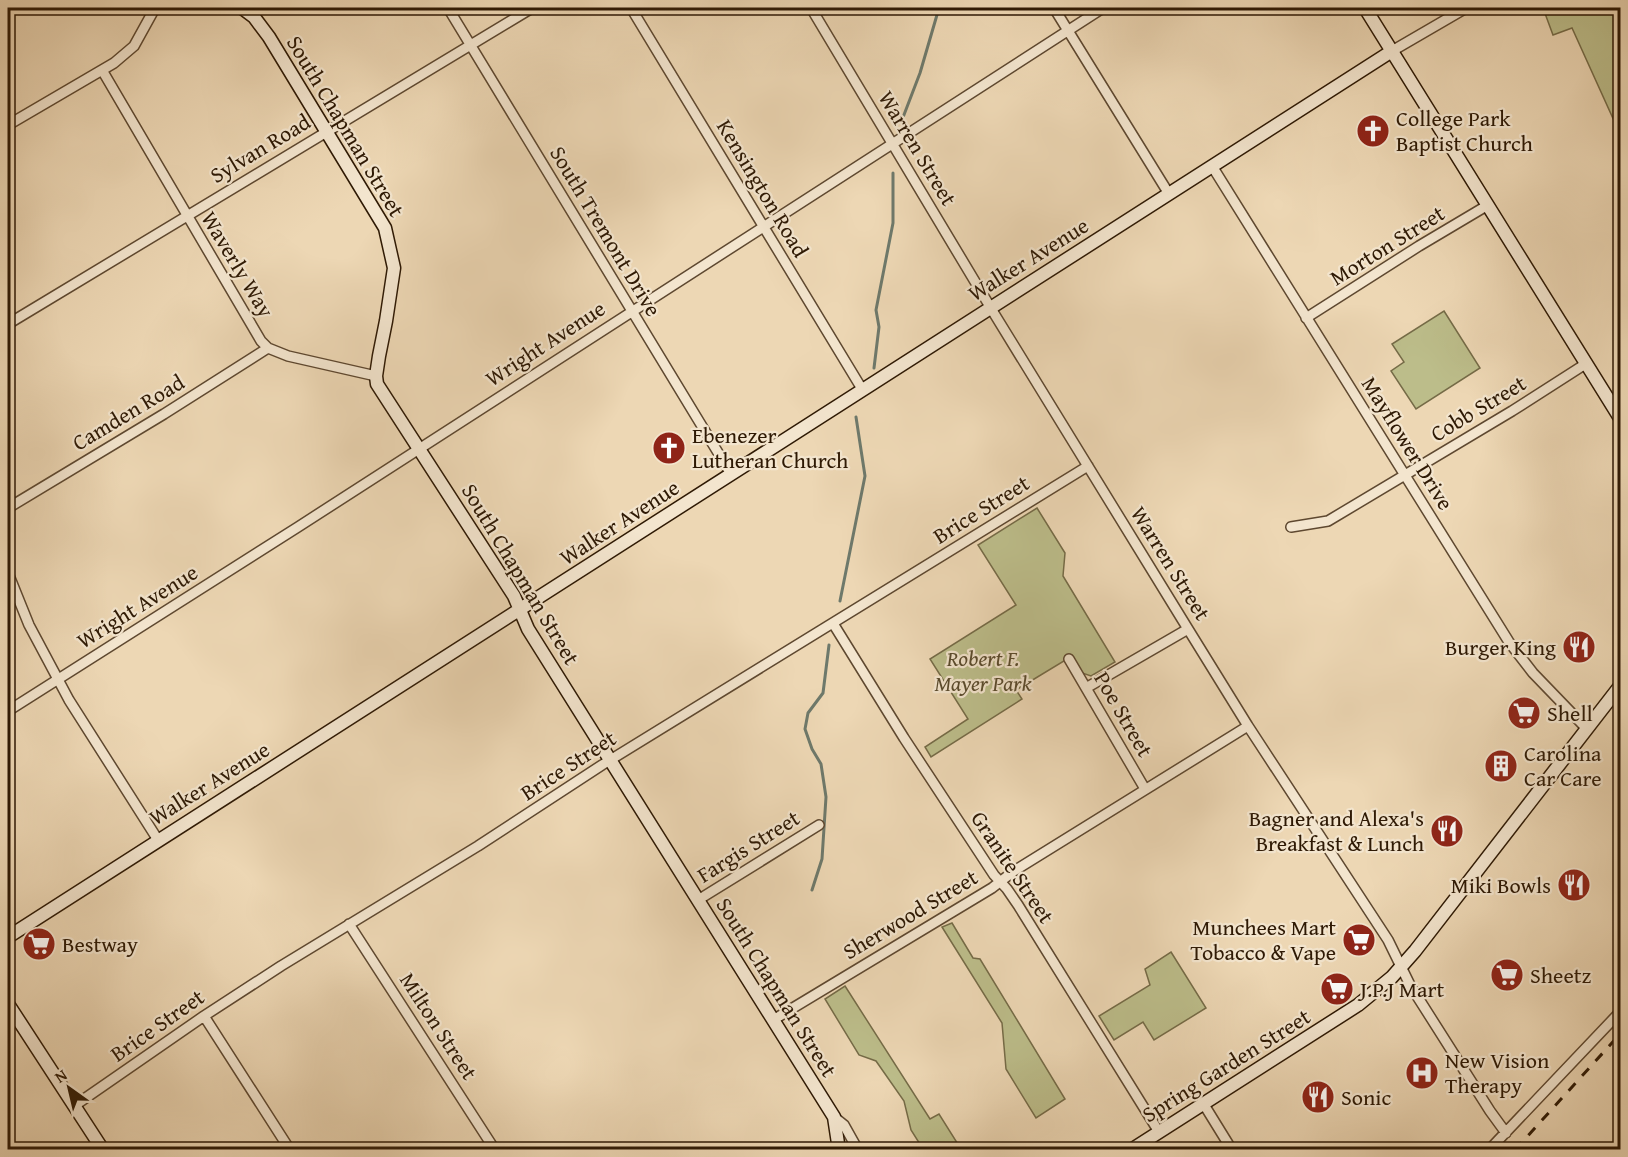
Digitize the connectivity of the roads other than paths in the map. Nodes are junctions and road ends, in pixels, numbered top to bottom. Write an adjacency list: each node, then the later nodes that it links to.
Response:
1 (155, 8): 14 (street)
2 (242, 8): 16 (street, South Chapman Street)
3 (448, 8): 12 (street, South Tremont Drive)
4 (532, 8): 12 (street, Sylvan Road)
5 (631, 8): 22 (street, Kensington Road)
6 (811, 8): 17 (street, Warren Street)
7 (1054, 8): 11 (street)
8 (1103, 8): 11 (street, Wright Avenue)
9 (1365, 8): 13 (street)
10 (1466, 8): 13 (street, Walker Avenue)
11 (1067, 30): 17 (street, Wright Avenue); 19 (street)
12 (471, 45): 16 (street, Sylvan Road); 24 (street, South Tremont Drive)
13 (1392, 51): 18 (street, Walker Avenue); 20 (street)
14 (102, 70): 15 (street); 21 (street, Waverly Way)
15 (8, 125)
16 (326, 131): 21 (street, Sylvan Road); 29 (street, South Chapman Street)
17 (893, 142): 22 (street, Wright Avenue); 23 (street, Warren Street)
18 (1212, 166): 19 (street, Walker Avenue); 25 (street, Mayflower Drive)
19 (1169, 195): 23 (street, Walker Avenue)
20 (1488, 205): 25 (street, Morton Street); 28 (street)
21 (187, 215): 26 (street, Sylvan Road); 27 (street, Waverly Way)
22 (763, 226): 24 (street, Wright Avenue); 30 (street, Kensington Road)
23 (990, 307): 30 (street, Walker Avenue); 33 (street, Warren Street)
24 (632, 310): 32 (street, Wright Avenue); 34 (street, South Tremont Drive)
25 (1306, 318): 35 (street, Mayflower Drive)
26 (8, 324)
27 (268, 348): 29 (street, Waverly Way); 36 (street, Camden Road)
28 (1587, 363): 31 (street); 35 (street, Cobb Street)
29 (376, 376): 32 (street, South Chapman Street)
30 (862, 389): 34 (street, Walker Avenue)
31 (1620, 418)
32 (418, 448): 39 (street, South Chapman Street); 43 (street, Wright Avenue)
33 (1088, 466): 40 (street, Brice Street); 41 (street, Warren Street)
34 (731, 474): 39 (street, Walker Avenue)
35 (1405, 475): 37 (street, Cobb Street); 48 (street, Mayflower Drive)
36 (8, 508)
37 (1291, 527)
38 (8, 573): 43 (street)
39 (521, 609): 49 (street, South Chapman Street); 52 (street, Walker Avenue)
40 (834, 625): 49 (street, Brice Street); 53 (street, Granite Street)
41 (1188, 629): 45 (street); 47 (street, Warren Street)
42 (1069, 659): 45 (street, Poe Street)
43 (59, 678): 46 (street, Wright Avenue); 52 (street)
44 (1620, 687): 48 (street, Spring Garden Street)
45 (1086, 688): 50 (street, Poe Street)
46 (8, 711)
47 (1248, 726): 50 (street, Sherwood Street); 57 (street, Warren Street)
48 (1587, 729): 57 (street, Spring Garden Street)
49 (611, 760): 54 (street, South Chapman Street); 55 (street, Brice Street)
50 (1145, 789): 53 (street, Sherwood Street)
51 (819, 825): 54 (street, Fargis Street)
52 (158, 840): 56 (street, Walker Avenue)
53 (1000, 881): 61 (street, Sherwood Street); 65 (street, Granite Street)
54 (698, 900): 61 (street, South Chapman Street)
55 (349, 924): 60 (street, Brice Street); 69 (street, Milton Street)
56 (8, 937)
57 (1402, 967): 62 (street, Spring Garden Street); 66 (street, Warren Street)
58 (8, 1004): 63 (street)
59 (1620, 1012): 66 (street)
60 (204, 1016): 63 (street, Brice Street); 68 (street)
61 (773, 1020): 64 (street, South Chapman Street)
62 (1203, 1104): 65 (street, Spring Garden Street); 73 (street)
63 (74, 1106): 67 (street)
64 (834, 1117): 70 (street, South Chapman Street); 71 (street)
65 (1159, 1132): 72 (street, Spring Garden Street)
66 (1506, 1134): 74 (street)
67 (103, 1149)
68 (290, 1149)
69 (495, 1149)
70 (839, 1149)
71 (858, 1149)
72 (1131, 1149)
73 (1232, 1149)
74 (1489, 1149)

